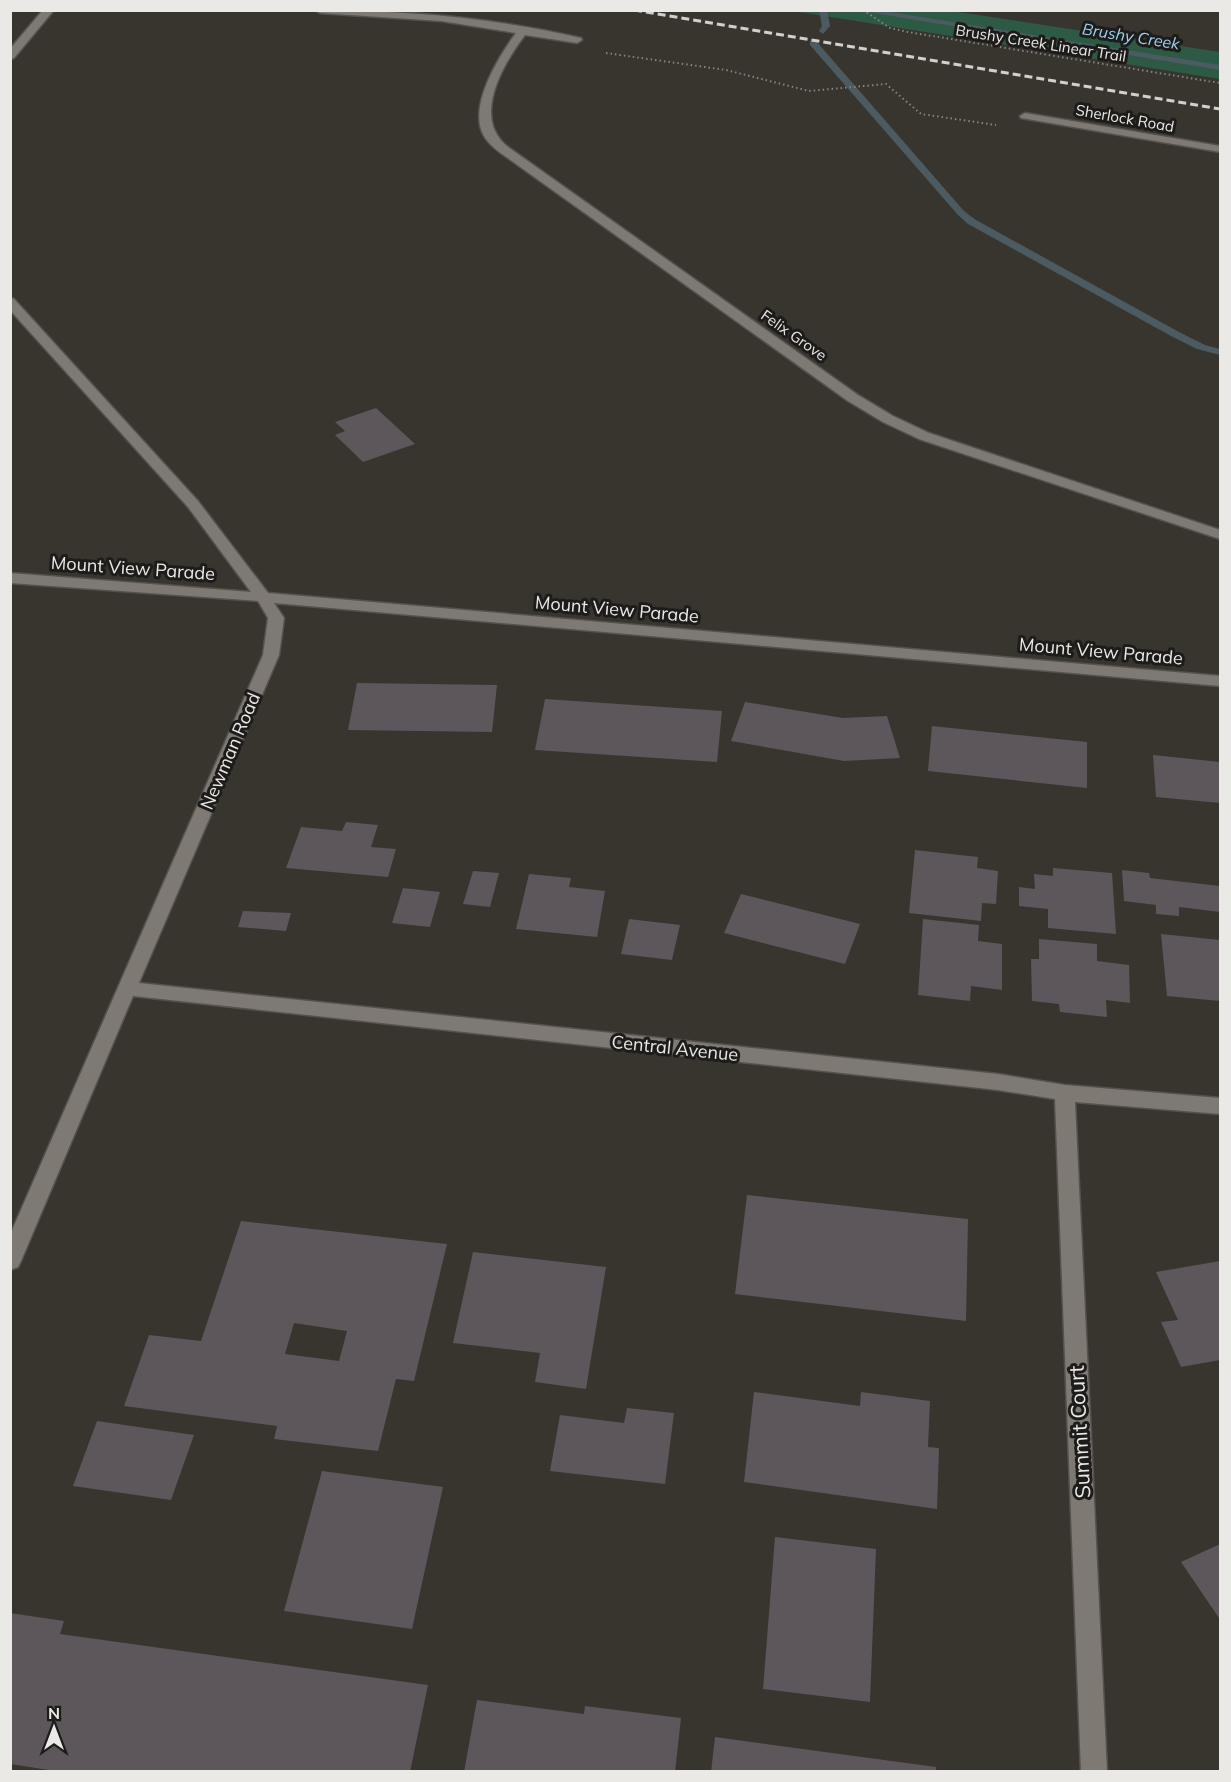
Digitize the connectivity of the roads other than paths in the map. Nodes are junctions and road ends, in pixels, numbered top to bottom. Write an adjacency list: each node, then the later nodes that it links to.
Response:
1 (49, 10): 5 (street)
2 (320, 10): 3 (street)
3 (522, 32): 4 (street); 9 (street, Felix Grove)
4 (577, 40)
5 (10, 56)
6 (1025, 116): 7 (street, Sherlock Road)
7 (1221, 149)
8 (10, 302): 11 (street, Newman Road)
9 (1221, 535)
10 (10, 578): 11 (street, Mount View Parade)
11 (264, 598): 12 (street, Mount View Parade); 13 (street, Newman Road)
12 (1221, 681)
13 (129, 989): 14 (street, Central Avenue); 16 (street, Newman Road)
14 (1065, 1093): 15 (street, Central Avenue); 17 (street, Summit Court)
15 (1221, 1106)
16 (12, 1254)
17 (1094, 1772)

